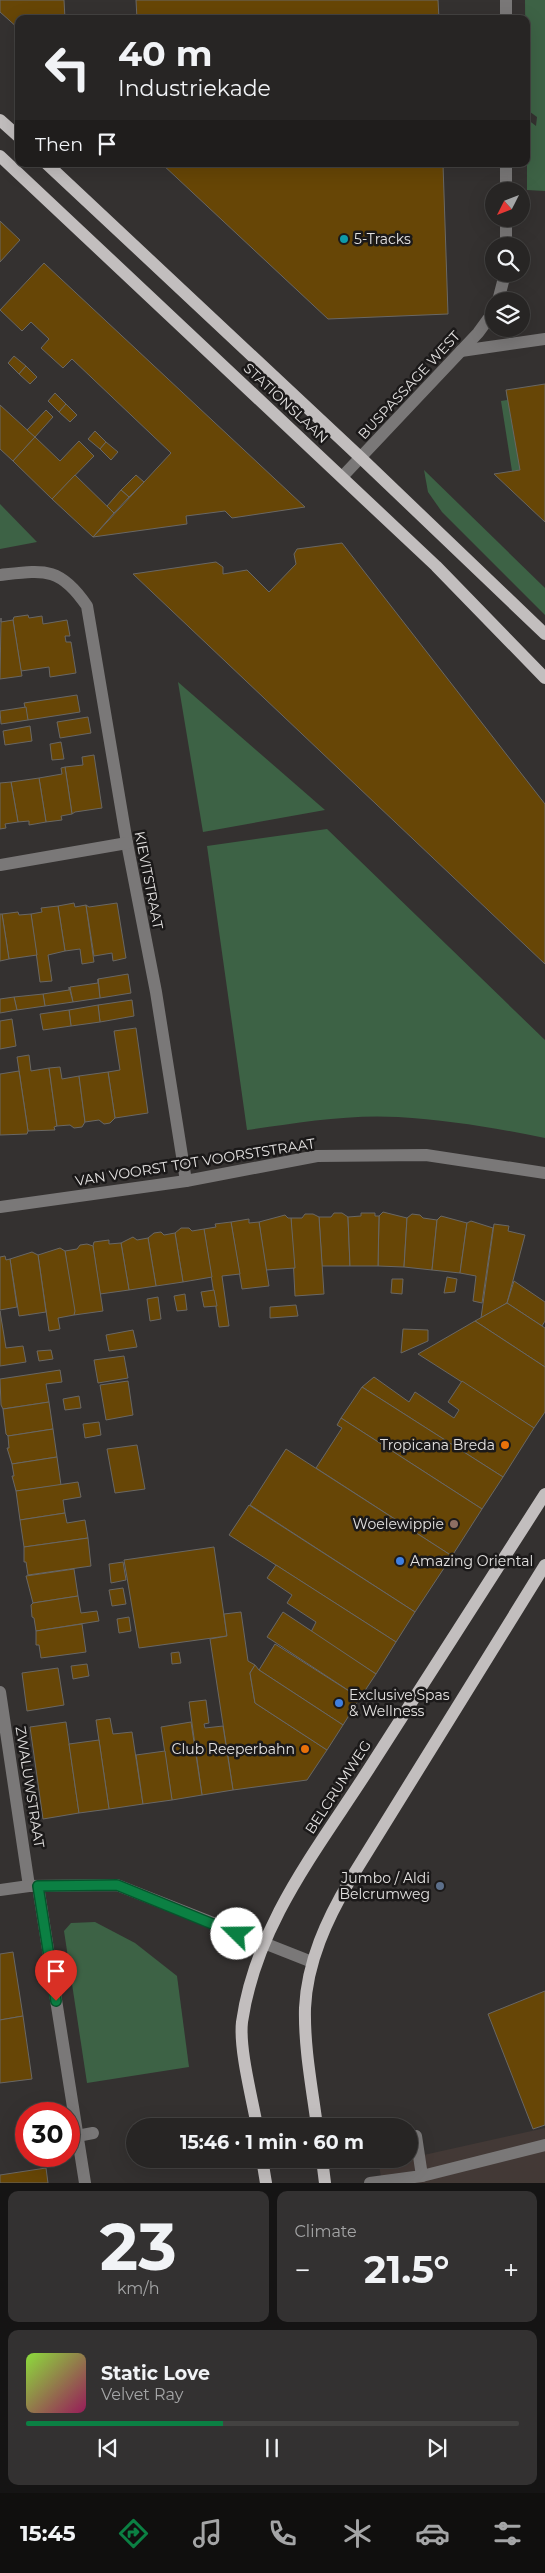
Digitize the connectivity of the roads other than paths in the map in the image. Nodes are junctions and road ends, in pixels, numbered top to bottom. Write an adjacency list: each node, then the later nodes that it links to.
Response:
1 (506, 0): 2 (street)
2 (506, 15)
3 (0, 120): 4 (main road)
4 (15, 133)
5 (0, 156): 13 (main road, STATIONSLAAN)
6 (50, 167): 12 (main road, STATIONSLAAN)
7 (506, 167): 8 (street)
8 (506, 182)
9 (485, 323): 11 (street, BUSPASSAGE WEST)
10 (545, 339): 11 (street)
11 (461, 351): 12 (street, BUSPASSAGE WEST)
12 (361, 458): 13 (street, BUSPASSAGE WEST); 15 (main road, STATIONSLAAN)
13 (342, 477): 16 (main road, STATIONSLAAN)
14 (0, 575): 17 (street, KIEVITSTRAAT)
15 (545, 634)
16 (545, 678)
17 (126, 843): 18 (street); 20 (street, KIEVITSTRAAT)
18 (0, 865)
19 (545, 1173): 20 (street, VAN VOORST TOT VOORSTSTRAAT)
20 (186, 1181): 21 (street, VAN VOORST TOT VOORSTSTRAAT)
21 (0, 1207)
22 (545, 1494): 27 (main road, BELCRUMWEG)
23 (545, 1565): 28 (main road)
24 (0, 1692): 25 (street, ZWALUWSTRAAT)
25 (34, 1886): 26 (street); 27 (street); 29 (street, ZWALUWSTRAAT)
26 (0, 1890)
27 (264, 1944): 28 (street); 30 (main road, BELCRUMWEG)
28 (312, 1962): 31 (main road)
29 (71, 2102)
30 (256, 2118)
31 (317, 2118)
32 (93, 2133): 33 (street)
33 (80, 2135)
34 (545, 2145): 39 (street)
35 (418, 2149): 39 (street)
36 (80, 2154): 40 (street, ZWALUWSTRAAT)
37 (264, 2168): 41 (main road)
38 (323, 2168): 42 (main road)
39 (422, 2176): 43 (street)
40 (85, 2183)
41 (266, 2183)
42 (325, 2183)
43 (370, 2183)

